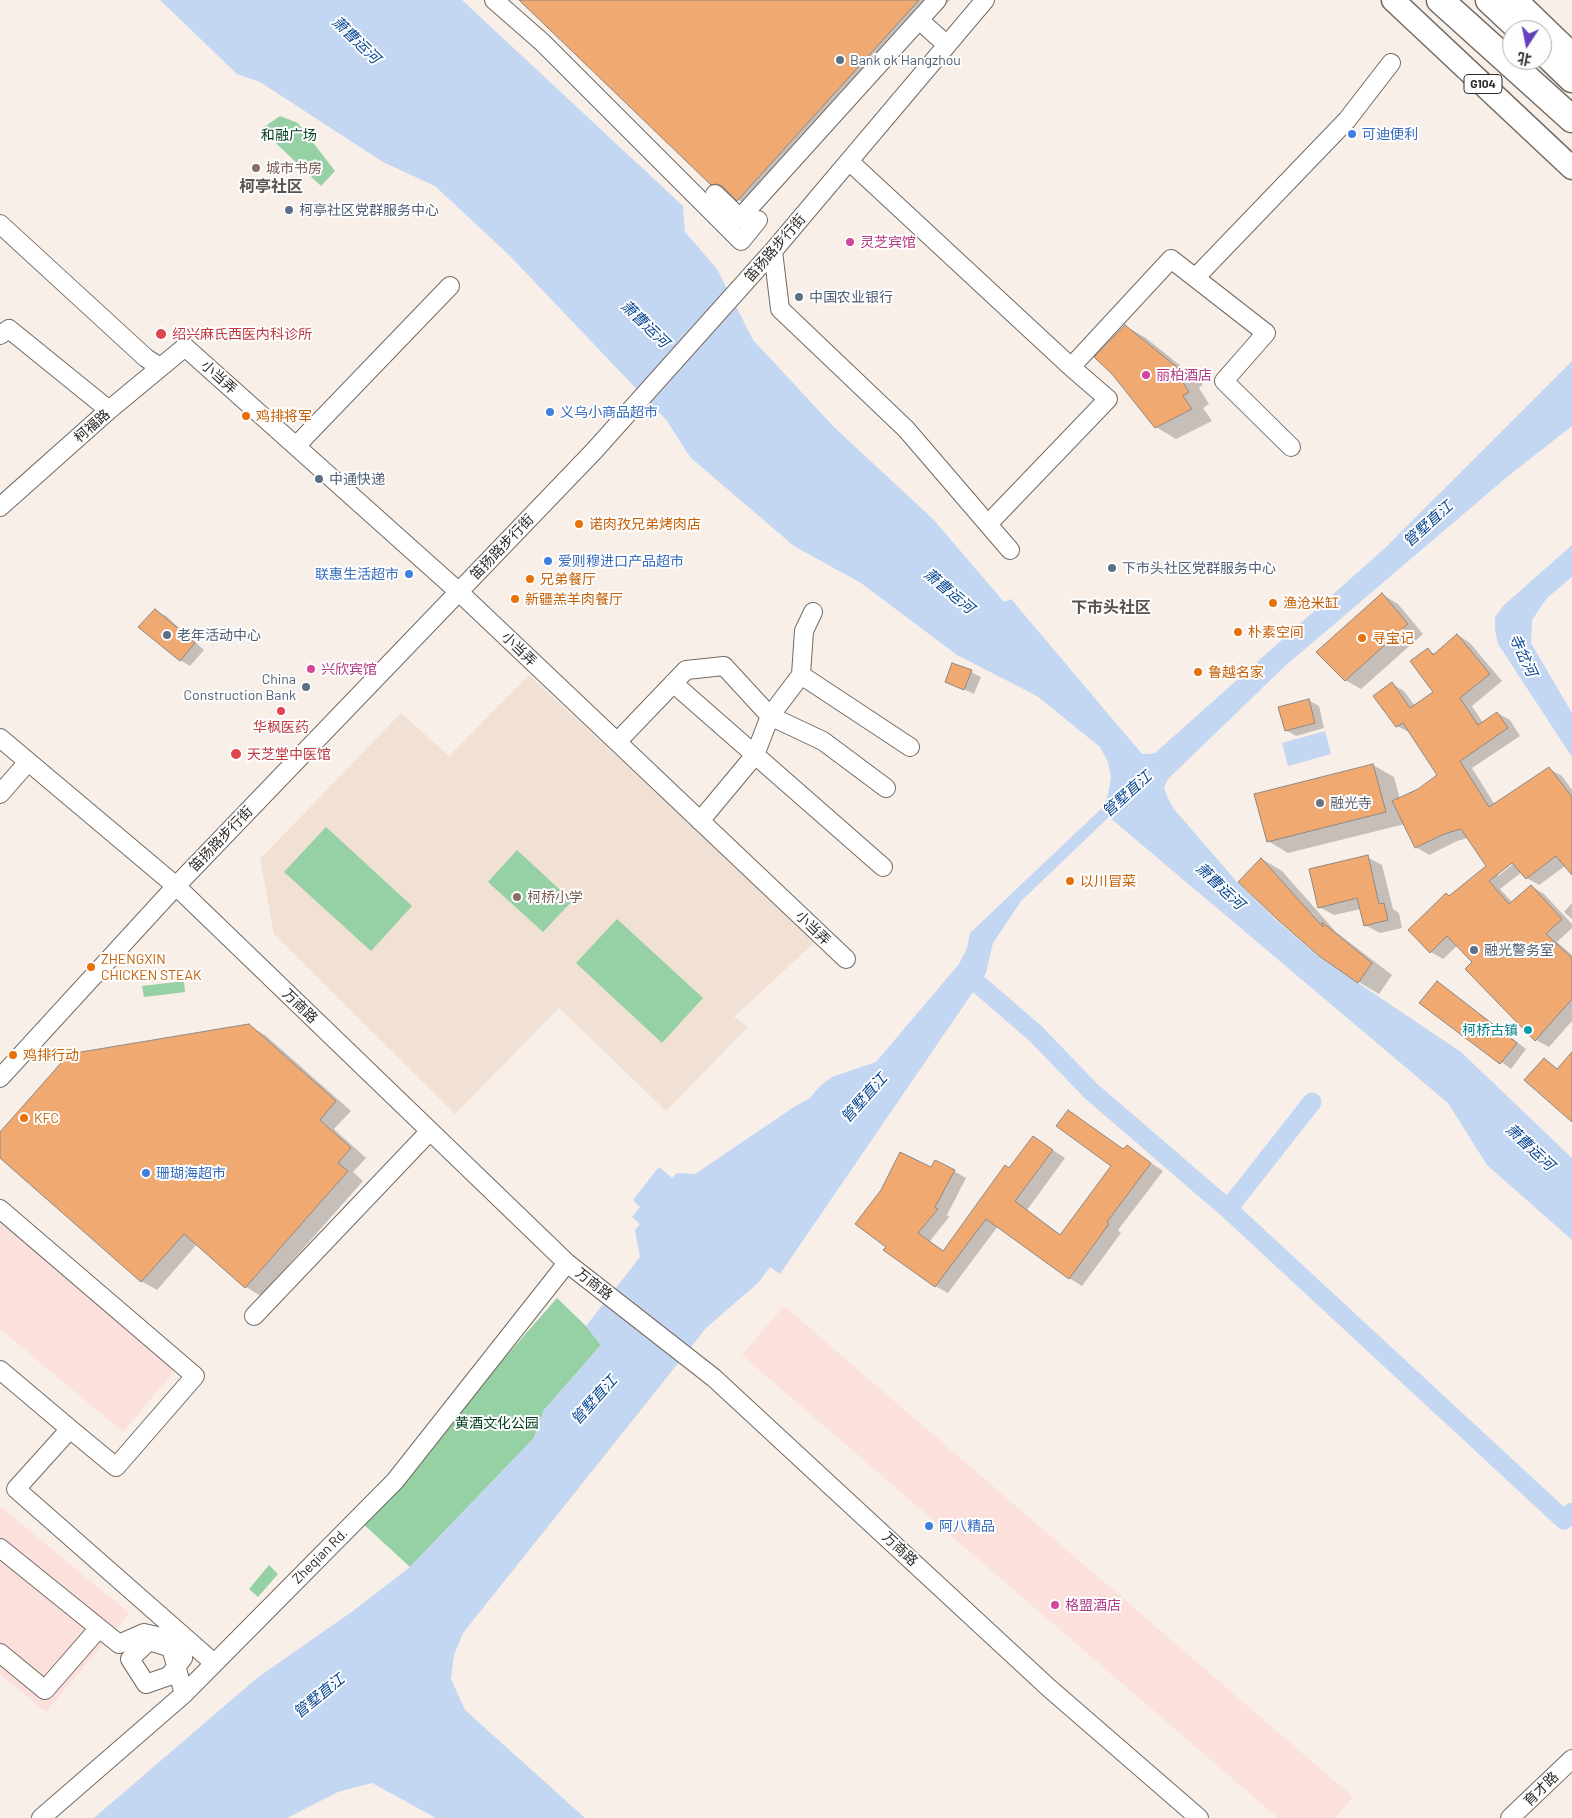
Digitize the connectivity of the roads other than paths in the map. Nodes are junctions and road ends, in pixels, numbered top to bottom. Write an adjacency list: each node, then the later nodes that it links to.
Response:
1 (494, 0): 19 (street)
2 (937, 0): 8 (street)
3 (985, 0): 10 (street, 笛扬路步行街)
4 (1393, 0): 17 (main road, G104)
5 (1440, 0): 15 (highway)
6 (1489, 0): 9 (highway)
7 (1516, 0): 11 (main road)
8 (919, 20): 10 (street); 18 (street)
9 (1510, 20)
10 (947, 45): 16 (street, 笛扬路步行街)
11 (1572, 54)
12 (1552, 59): 14 (highway)
13 (1391, 63): 22 (street)
14 (1572, 78)
15 (1572, 119)
16 (849, 161): 21 (street, 笛扬路步行街); 27 (street)
17 (1572, 168)
18 (715, 194)
19 (758, 220)
20 (0, 224): 26 (street)
21 (773, 251): 32 (street); 34 (street, 笛扬路步行街)
22 (1196, 278): 27 (street); 30 (street)
23 (450, 286): 29 (street)
24 (0, 335): 28 (street)
25 (185, 347): 26 (street, 柯福路); 29 (street, 小当弄)
26 (160, 367): 28 (street, 柯福路)
27 (1071, 367): 32 (street)
28 (109, 410): 31 (street, 柯福路)
29 (296, 446): 34 (street, 小当弄)
30 (1291, 447)
31 (0, 507)
32 (988, 524): 33 (street)
33 (1010, 550)
34 (459, 592): 40 (street, 小当弄); 48 (street, 笛扬路步行街)
35 (813, 612): 36 (street)
36 (801, 675): 38 (street); 41 (street)
37 (674, 683): 38 (street); 40 (street); 42 (street)
38 (770, 716): 42 (street); 44 (street)
39 (0, 738): 43 (street, 万商路)
40 (617, 742): 46 (street, 小当弄)
41 (910, 747)
42 (755, 755): 46 (street); 47 (street)
43 (28, 762): 45 (street); 48 (street, 万商路)
44 (886, 788)
45 (0, 794)
46 (700, 822): 49 (street, 小当弄)
47 (884, 867)
48 (176, 886): 50 (street, 笛扬路步行街); 51 (street, 万商路)
49 (846, 960)
50 (0, 1078)
51 (430, 1131): 53 (street, 万商路); 54 (street)
52 (0, 1209): 56 (street)
53 (567, 1263): 60 (street, Zheqian Rd.); 64 (street, 万商路)
54 (254, 1316)
55 (0, 1370): 56 (street)
56 (70, 1429): 60 (street)
57 (0, 1548): 58 (street)
58 (99, 1628): 59 (street); 61 (street)
59 (0, 1653)
60 (214, 1663): 61 (street, Zheqian Rd.)
61 (184, 1694): 63 (street, Zheqian Rd.)
62 (1572, 1759): 65 (street, 育才路)
63 (41, 1818)
64 (1199, 1818)
65 (1510, 1818)

